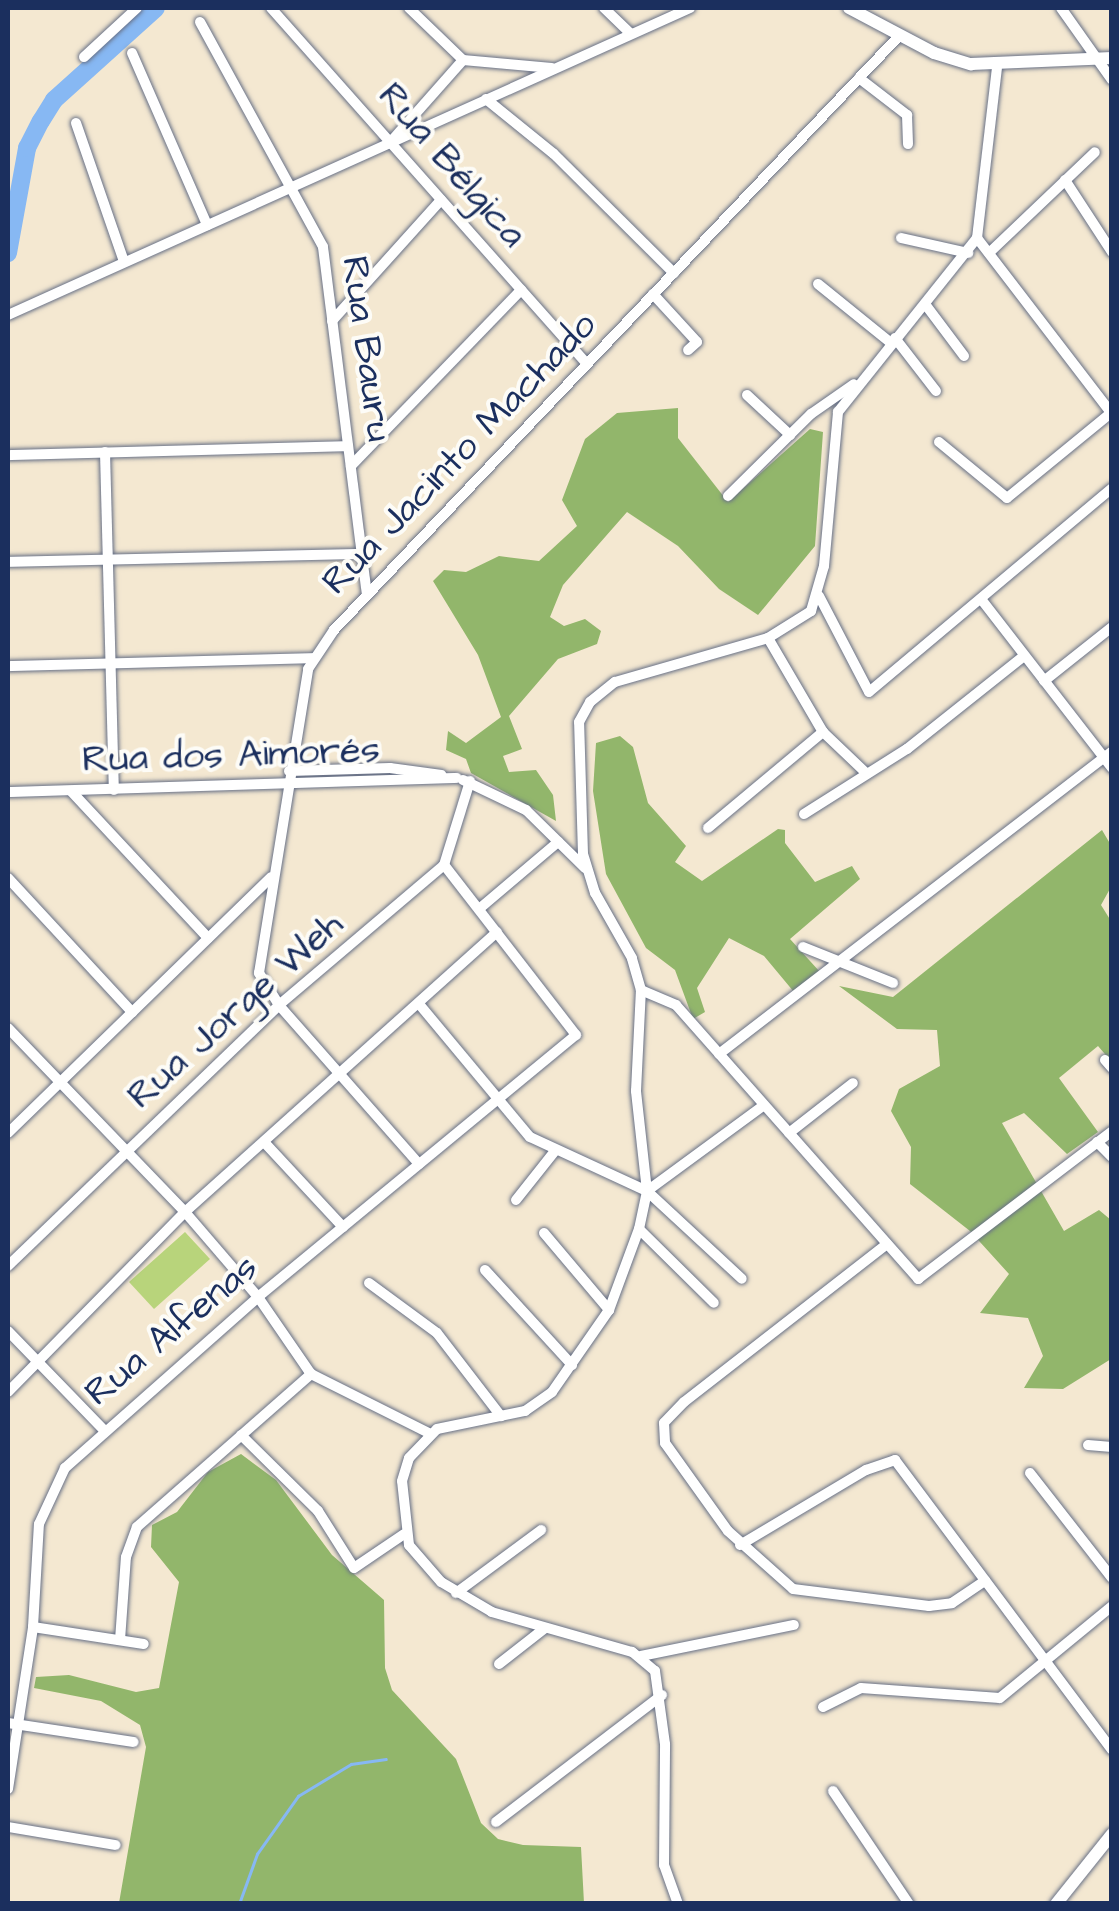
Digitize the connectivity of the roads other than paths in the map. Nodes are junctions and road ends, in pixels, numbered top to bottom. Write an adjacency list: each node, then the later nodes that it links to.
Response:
1 (136, 8): 12 (street)
2 (271, 8): 21 (street, Rua Bélgica)
3 (409, 8): 14 (street)
4 (604, 8): 9 (street)
5 (690, 8): 9 (street)
6 (849, 8): 10 (main road)
7 (1061, 8): 13 (street)
8 (200, 22): 25 (street, Rua Bauru)
9 (631, 34): 15 (street)
10 (900, 35): 16 (main road); 17 (street, Rua Jacinto Machado)
11 (132, 52): 27 (street)
12 (84, 57)
13 (1104, 58): 16 (main road); 18 (street)
14 (463, 60): 15 (street); 21 (street)
15 (555, 68): 19 (street)
16 (996, 68): 29 (street)
17 (859, 78): 22 (street); 34 (street, Rua Jacinto Machado)
18 (1112, 80)
19 (486, 99): 21 (street); 34 (street)
20 (76, 123): 33 (street)
21 (390, 142): 25 (street); 26 (street, Rua Bélgica)
22 (908, 144)
23 (1094, 152): 24 (street)
24 (1065, 180): 30 (street); 32 (street)
25 (292, 187): 27 (street); 40 (street, Rua Bauru)
26 (442, 200): 36 (street, Rua Bélgica); 40 (street)
27 (207, 225): 33 (street)
28 (901, 238): 31 (street)
29 (977, 238): 31 (street); 32 (street)
30 (1112, 252)
31 (968, 253): 38 (street)
32 (989, 253): 48 (street)
33 (124, 262): 39 (street)
34 (674, 272): 37 (street, Rua Jacinto Machado)
35 (818, 284): 41 (street)
36 (521, 290): 44 (street, Rua Bélgica); 54 (street)
37 (653, 294): 42 (street); 44 (street, Rua Jacinto Machado)
38 (925, 304): 41 (street); 43 (street)
39 (8, 315)
40 (332, 321): 51 (street, Rua Bauru)
41 (893, 341): 45 (street); 46 (street)
42 (688, 350)
43 (964, 356)
44 (587, 364): 60 (street, Rua Jacinto Machado)
45 (860, 381): 49 (street); 61 (street)
46 (936, 391)
47 (746, 396): 49 (street)
48 (1111, 414): 50 (street)
49 (790, 435): 56 (street)
50 (939, 442)
51 (348, 446): 52 (street); 54 (street, Rua Bauru)
52 (105, 452): 53 (street); 58 (street)
53 (8, 455)
54 (351, 466): 57 (street, Rua Bauru)
55 (1112, 488): 62 (street)
56 (728, 496)
57 (362, 554): 58 (street); 60 (street, Rua Bauru)
58 (108, 560): 59 (street); 67 (street)
59 (8, 562)
60 (367, 594): 66 (street, Rua Jacinto Machado)
61 (819, 596): 62 (street); 64 (street)
62 (980, 598): 65 (street)
63 (1112, 627): 69 (street)
64 (768, 638): 70 (street); 85 (street)
65 (1024, 656): 69 (street); 74 (street)
66 (314, 658): 67 (street); 73 (street, Rua Jacinto Machado)
67 (110, 663): 68 (street); 78 (street)
68 (8, 666)
69 (1044, 681): 71 (street)
70 (824, 732): 74 (street); 82 (street)
71 (1107, 754): 72 (street); 92 (street)
72 (1112, 768)
73 (289, 771): 75 (street, Rua dos Aimorés); 77 (street, Rua Jacinto Machado)
74 (865, 772): 81 (street)
75 (457, 778): 76 (street, Rua dos Aimorés); 77 (street, Rua dos Aimorés)
76 (470, 781): 83 (street, Rua dos Aimorés); 84 (street)
77 (286, 786): 78 (street, Rua dos Aimorés); 86 (street, Rua Jacinto Machado)
78 (114, 790): 79 (street, Rua dos Aimorés)
79 (71, 791): 80 (street, Rua dos Aimorés); 90 (street)
80 (8, 792)
81 (804, 814)
82 (708, 828)
83 (558, 842): 85 (street, Rua dos Aimorés); 88 (street)
84 (444, 866): 88 (street); 95 (street, Rua Jorge Weh)
85 (586, 869): 94 (street)
86 (272, 876): 90 (street); 95 (street, Rua Jacinto Machado)
87 (8, 878): 97 (street)
88 (479, 910): 89 (street)
89 (497, 932): 96 (street); 103 (street, Rua Alfenas)
90 (208, 938): 97 (street)
91 (803, 947): 92 (street)
92 (835, 965): 93 (street); 99 (street)
93 (893, 983)
94 (640, 990): 99 (street); 114 (street)
95 (278, 1004): 100 (street, Rua Jacinto Machado); 110 (street, Rua Jorge Weh)
96 (419, 1004): 100 (street); 103 (street)
97 (132, 1012): 101 (street)
98 (8, 1028): 101 (street)
99 (720, 1054): 104 (street)
100 (340, 1074): 108 (street); 113 (street, Rua Jacinto Machado)
101 (61, 1082): 107 (street); 110 (street)
102 (853, 1083): 106 (street)
103 (498, 1099): 111 (street); 113 (street, Rua Alfenas)
104 (764, 1105): 106 (street); 114 (street)
105 (1112, 1131): 109 (street)
106 (789, 1132): 120 (street)
107 (8, 1134)
108 (264, 1142): 116 (street); 117 (street)
109 (1097, 1142): 112 (street); 120 (street)
110 (127, 1151): 116 (street); 121 (street, Rua Jorge Weh)
111 (555, 1152): 114 (street); 115 (street)
112 (1112, 1157)
113 (419, 1164): 117 (street, Rua Alfenas)
114 (646, 1190): 118 (street); 123 (street)
115 (516, 1200)
116 (186, 1212): 125 (street); 129 (street)
117 (343, 1227): 125 (street, Rua Alfenas)
118 (639, 1229): 126 (street); 127 (street)
119 (544, 1233): 127 (street)
120 (887, 1244): 142 (street)
121 (8, 1266)
122 (486, 1270): 130 (street)
123 (742, 1279)
124 (369, 1283): 133 (street)
125 (258, 1297): 131 (street); 134 (street, Rua Alfenas)
126 (714, 1302)
127 (609, 1310): 130 (street)
128 (8, 1331): 129 (street)
129 (38, 1362): 132 (street); 134 (street)
130 (572, 1365): 133 (street)
131 (311, 1374): 135 (street); 136 (street)
132 (8, 1392)
133 (500, 1416): 135 (street)
134 (103, 1429): 148 (street, Rua Alfenas)
135 (429, 1434): 141 (street)
136 (241, 1435): 141 (street); 150 (street)
137 (1088, 1445): 138 (street)
138 (1112, 1447)
139 (1030, 1473): 143 (street)
140 (541, 1530): 145 (street)
141 (404, 1534): 145 (street)
142 (740, 1545): 144 (street); 144 (street)
143 (1112, 1578)
144 (985, 1581): 154 (street)
145 (456, 1593): 149 (street)
146 (1112, 1606): 154 (street)
147 (794, 1625): 152 (street)
148 (33, 1627): 150 (street); 157 (street, Rua Alfenas)
149 (545, 1628): 152 (street); 153 (street)
150 (120, 1640): 151 (street)
151 (144, 1644)
152 (641, 1656): 155 (street)
153 (499, 1664)
154 (1047, 1664): 156 (street); 159 (street)
155 (662, 1695): 162 (street); 167 (street)
156 (823, 1707)
157 (13, 1724): 158 (street); 160 (street, Rua Alfenas)
158 (134, 1742)
159 (1112, 1750)
160 (8, 1789)
161 (834, 1791): 168 (street)
162 (496, 1822)
163 (8, 1826): 165 (street)
164 (1112, 1834): 166 (main road)
165 (116, 1845)
166 (1056, 1903)
167 (678, 1904)
168 (909, 1904)

